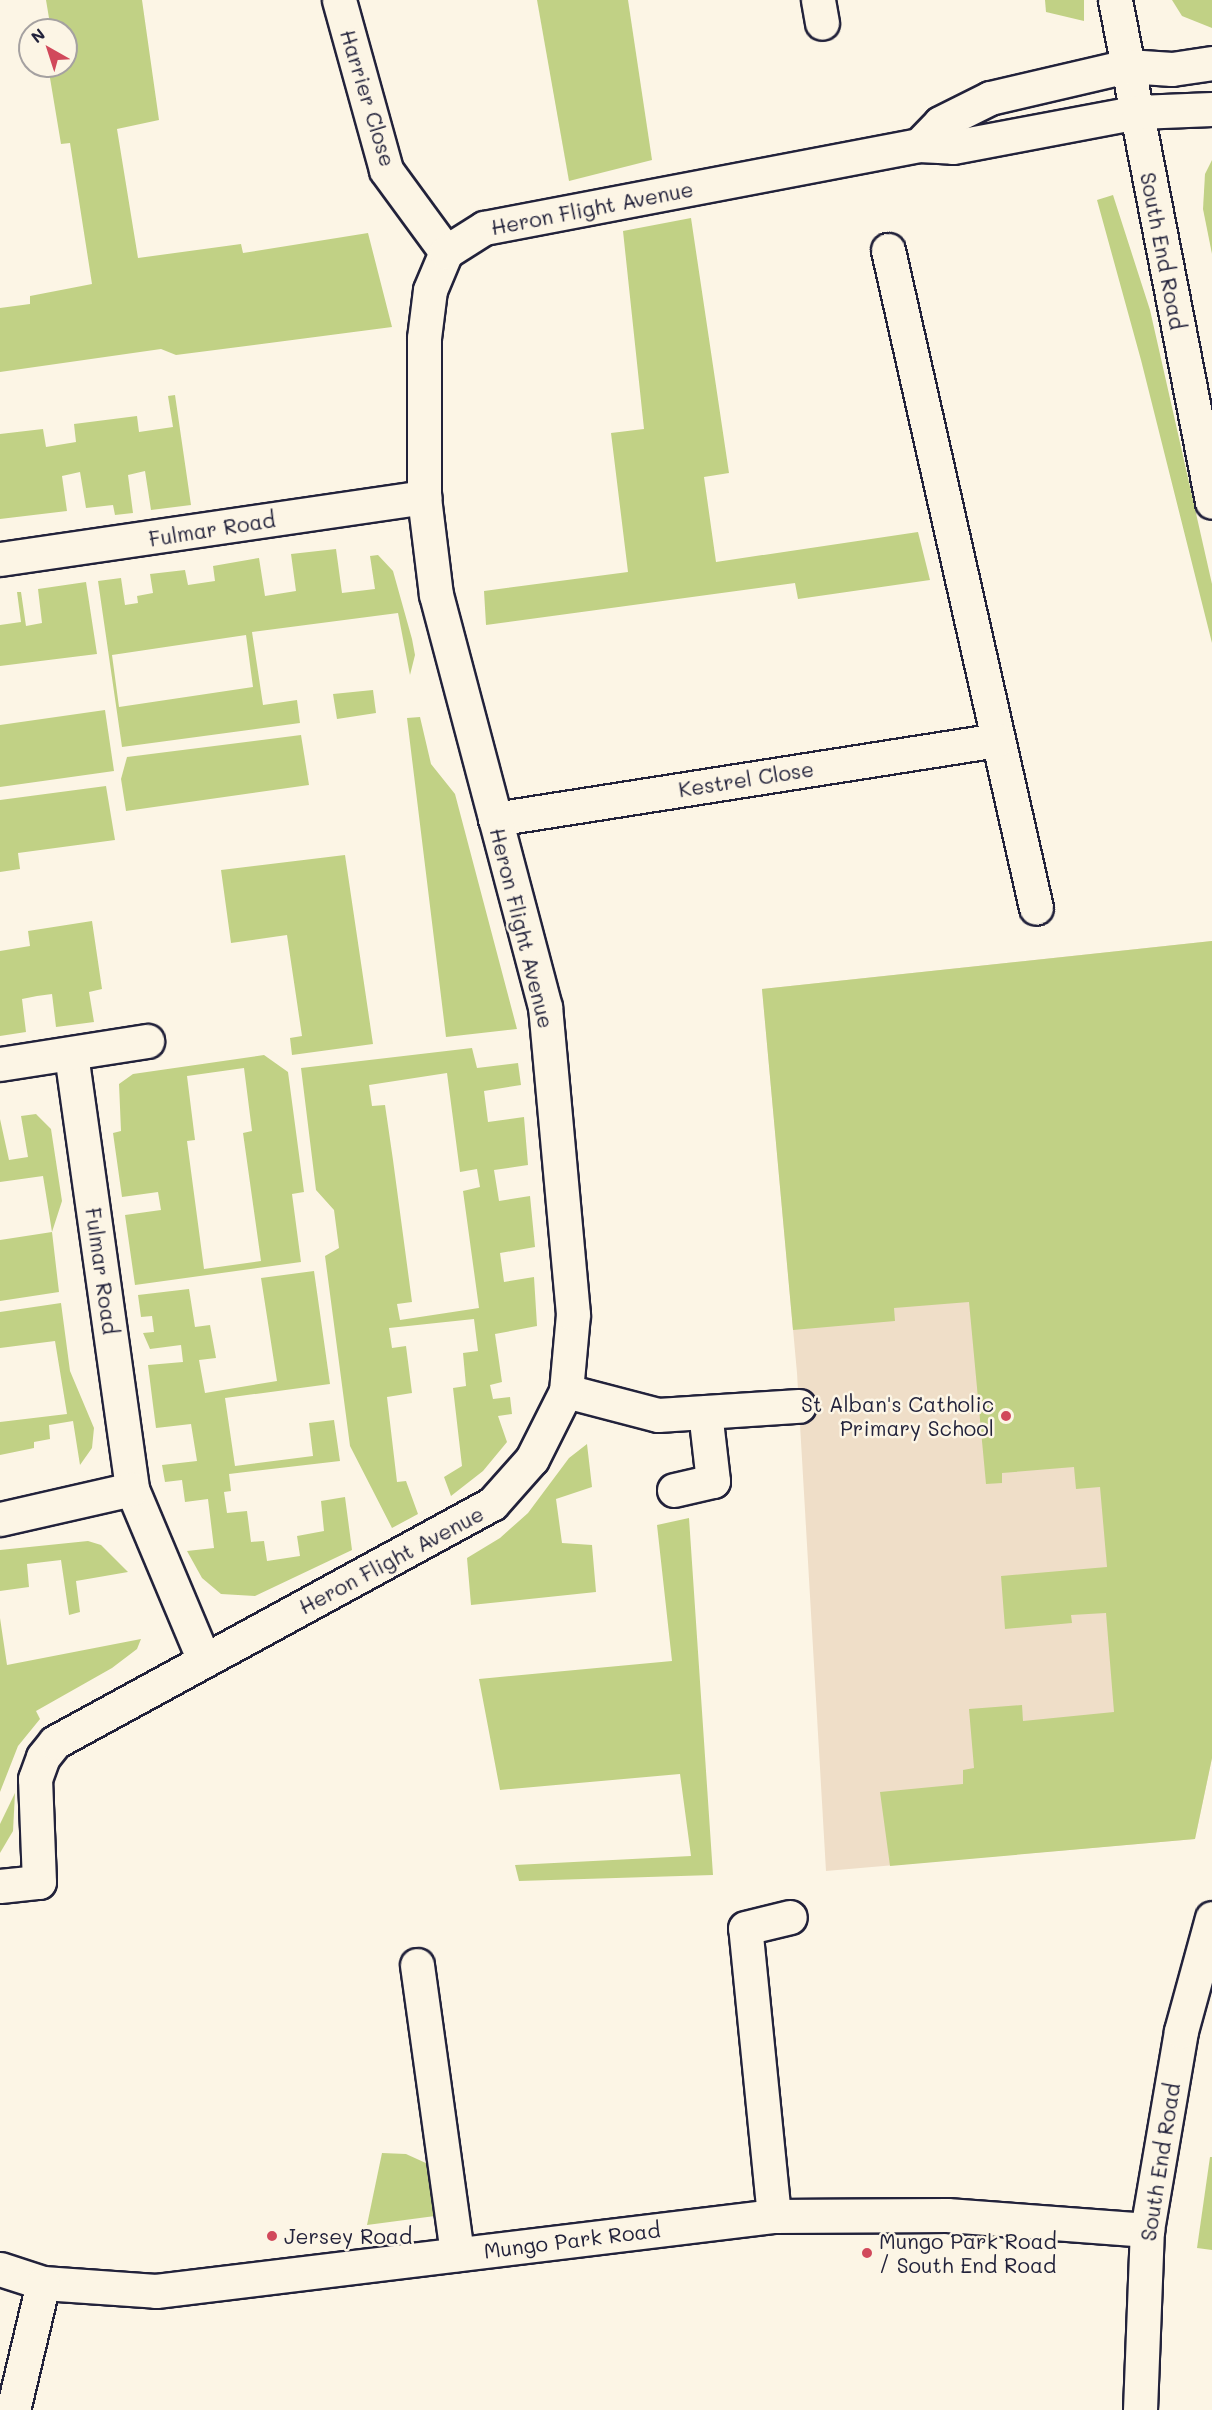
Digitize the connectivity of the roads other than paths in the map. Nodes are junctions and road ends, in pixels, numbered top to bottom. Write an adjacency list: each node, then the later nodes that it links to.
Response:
1 (339, 0): 9 (street, Harrier Close)
2 (1115, 0): 4 (street, South End Road)
3 (1212, 63): 4 (street)
4 (1127, 66): 6 (street, South End Road); 7 (street)
5 (1212, 109): 6 (street, Heron Flight Avenue)
6 (1138, 112): 7 (street, Heron Flight Avenue); 11 (street, South End Road)
7 (919, 145): 9 (street, Heron Flight Avenue)
8 (888, 250): 13 (street)
9 (446, 252): 10 (street, Heron Flight Avenue)
10 (424, 497): 12 (street, Fulmar Road); 14 (street, Heron Flight Avenue)
11 (1212, 502)
12 (0, 559)
13 (996, 740): 14 (street, Kestrel Close); 15 (street)
14 (495, 819): 19 (street, Heron Flight Avenue)
15 (1036, 908)
16 (147, 1041): 17 (street)
17 (71, 1054): 18 (street); 22 (street, Fulmar Road)
18 (0, 1064)
19 (566, 1391): 21 (street); 25 (street, Heron Flight Avenue)
20 (799, 1406): 21 (street)
21 (705, 1412): 23 (street)
22 (132, 1489): 24 (street); 25 (street, Fulmar Road)
23 (674, 1490)
24 (0, 1519)
25 (204, 1660): 26 (street, Heron Flight Avenue)
26 (0, 1886)
27 (790, 1917): 30 (street)
28 (1212, 1918): 31 (street, South End Road)
29 (417, 1965): 32 (street)
30 (774, 2216): 31 (street, Mungo Park Road); 32 (street, Mungo Park Road)
31 (1147, 2230): 36 (street, South End Road)
32 (457, 2254): 34 (street, Mungo Park Road)
33 (0, 2269): 34 (street, Mungo Park Road)
34 (43, 2283): 35 (street)
35 (13, 2410)
36 (1140, 2410)

